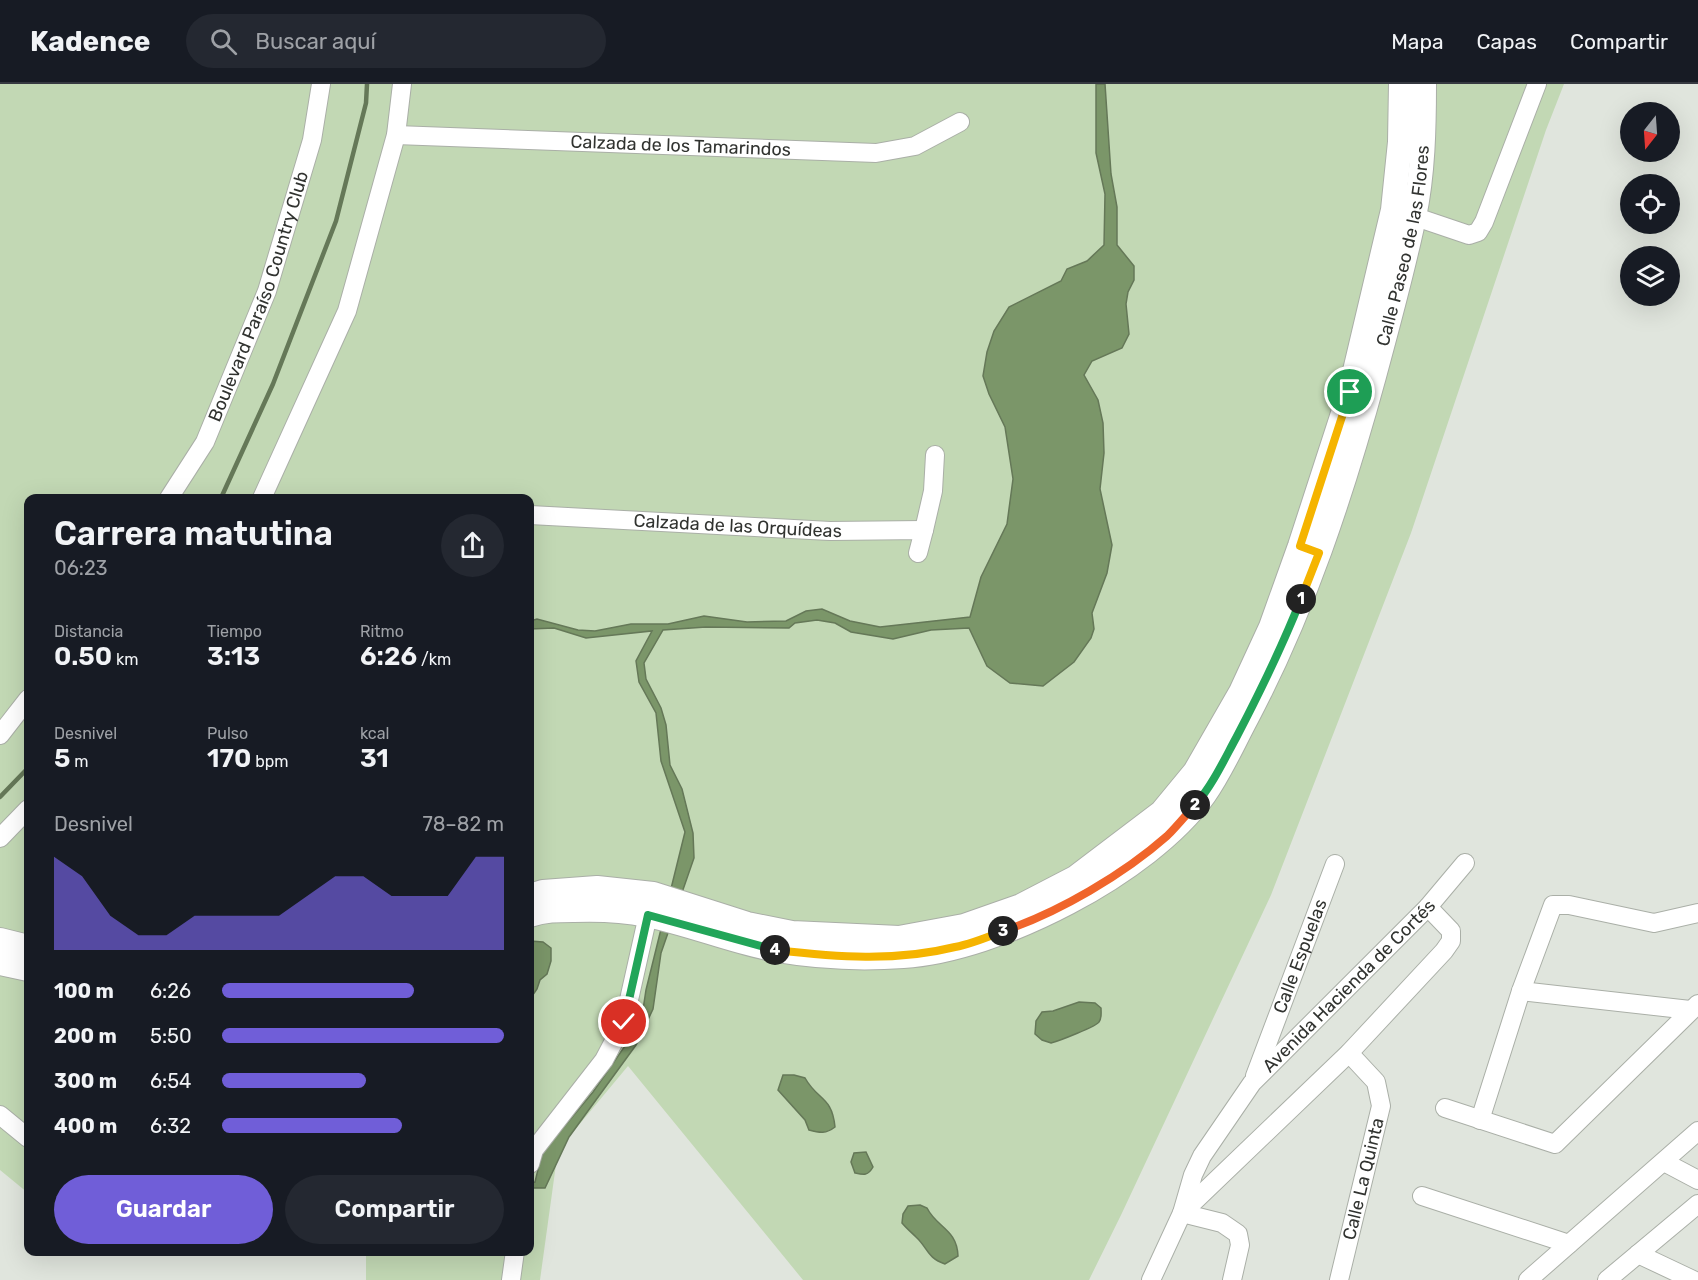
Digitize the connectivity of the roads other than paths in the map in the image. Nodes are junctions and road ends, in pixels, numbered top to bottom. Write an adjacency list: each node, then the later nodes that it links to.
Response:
1 (321, 84): 10 (street, Boulevard Paraíso Country Club)
2 (402, 84): 7 (street)
3 (1401, 84): 8 (street, Calle Paseo de las Flores)
4 (1424, 84): 8 (street, Calle Paseo de las Flores)
5 (1537, 84): 8 (street)
6 (960, 122): 7 (street, Calzada de los Tamarindos)
7 (396, 135): 11 (street)
8 (1404, 213): 22 (street, Calle Paseo de las Flores)
9 (935, 455): 13 (street)
10 (172, 494)
11 (264, 494)
12 (534, 514): 13 (street, Calzada de las Orquídeas)
13 (924, 530): 14 (street)
14 (918, 553)
15 (24, 704): 16 (street)
16 (0, 735)
17 (24, 813): 18 (street)
18 (0, 838)
19 (1465, 863): 23 (street)
20 (1335, 864): 33 (street, Calle Espuelas)
21 (534, 895): 22 (street, Calle Paseo de las Flores)
22 (639, 903): 25 (street, Calle Paseo de las Flores); 39 (street)
23 (1428, 907): 32 (street, Avenida Hacienda de Cortés); 33 (street, Avenida Hacienda de Cortés)
24 (1698, 913): 30 (street)
25 (534, 914)
26 (0, 940): 27 (street)
27 (24, 946)
28 (0, 963): 29 (street)
29 (24, 968)
30 (1521, 991): 31 (street); 36 (street)
31 (1694, 1007): 36 (street)
32 (1349, 1053): 44 (street, Avenida Hacienda de Cortés); 51 (street, Calle La Quinta)
33 (1252, 1083): 44 (street, Avenida Hacienda de Cortés)
34 (1445, 1108): 36 (street)
35 (0, 1115): 38 (street)
36 (1480, 1120)
37 (1698, 1131): 40 (street)
38 (24, 1135)
39 (534, 1150)
40 (1664, 1162): 41 (street); 45 (street)
41 (1698, 1180)
42 (1422, 1196): 45 (street)
43 (1698, 1204): 46 (street)
44 (1182, 1213): 49 (street, Avenida Hacienda de Cortés); 50 (street)
45 (1569, 1244): 52 (street)
46 (1638, 1254): 53 (street); 54 (street)
47 (514, 1256): 48 (street)
48 (511, 1280)
49 (1151, 1280)
50 (1232, 1280)
51 (1339, 1280)
52 (1528, 1280)
53 (1607, 1280)
54 (1693, 1280)

